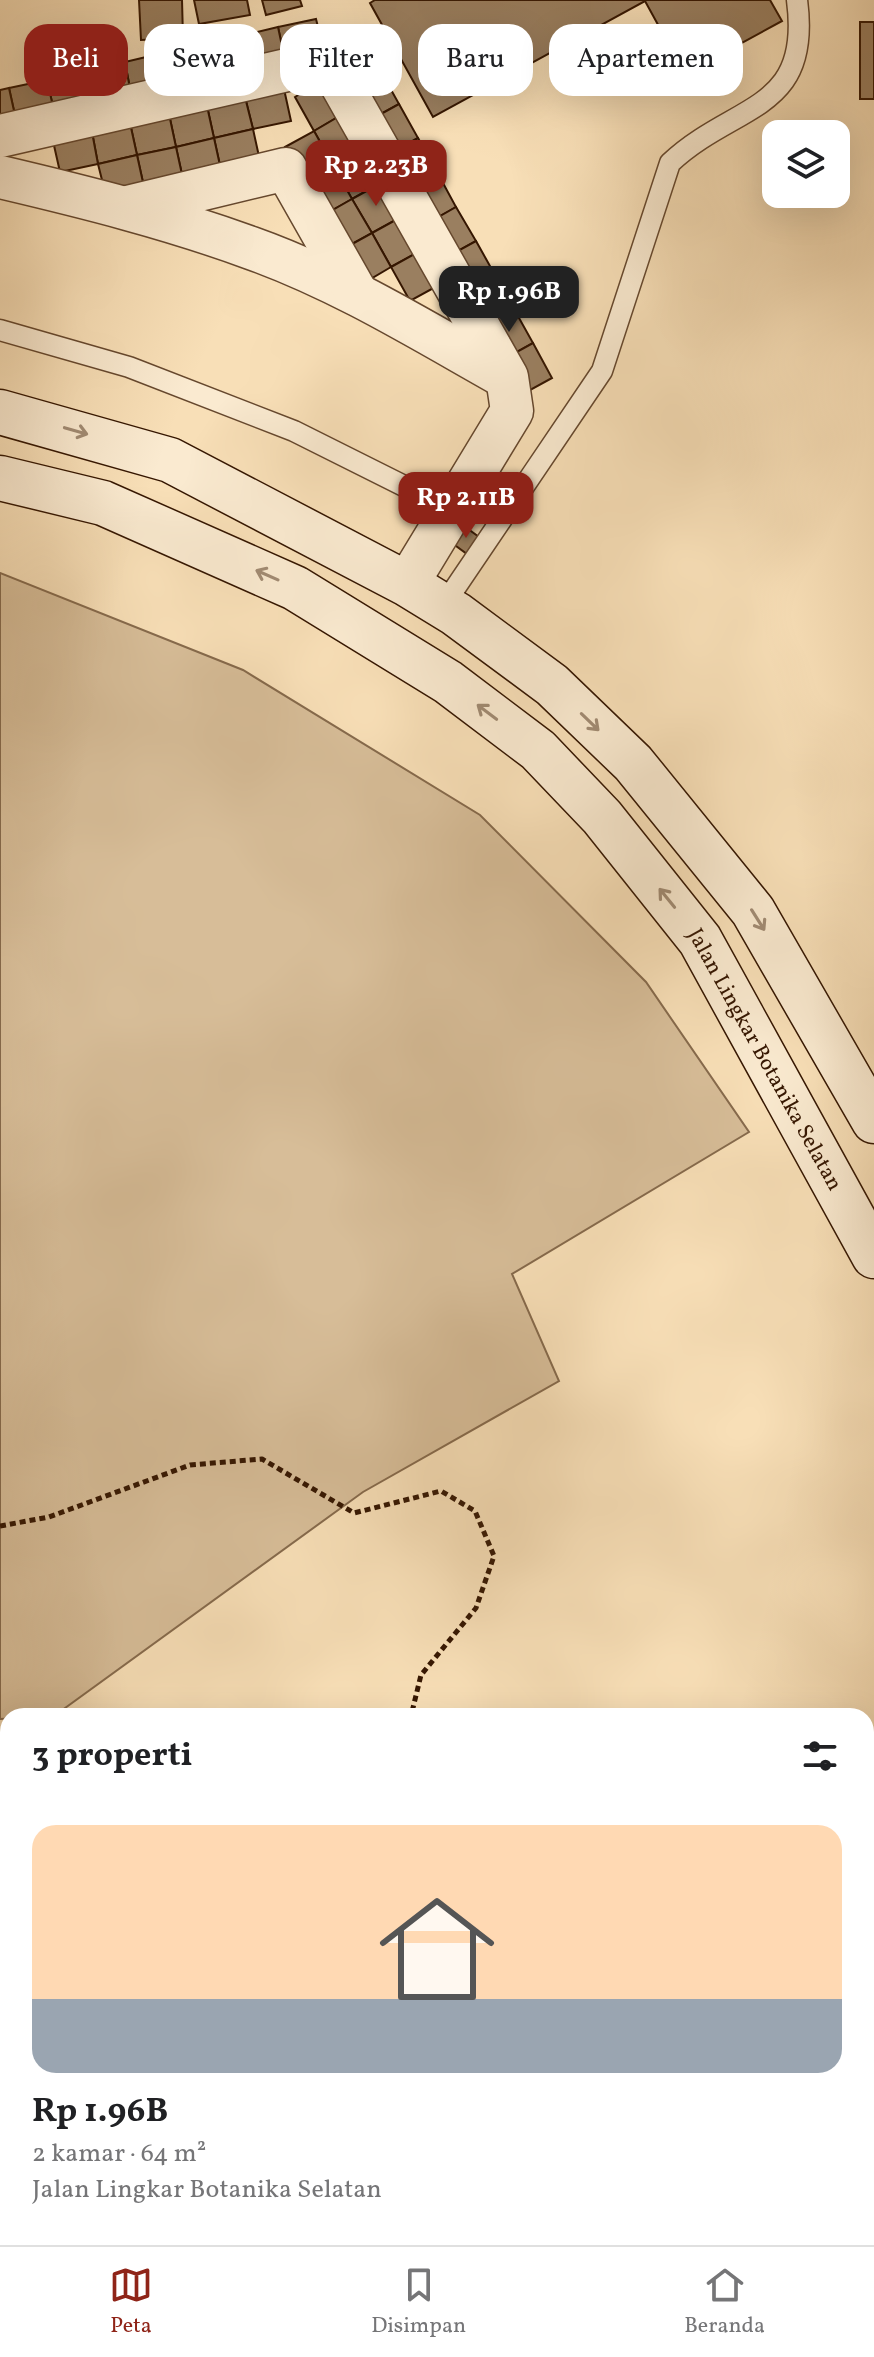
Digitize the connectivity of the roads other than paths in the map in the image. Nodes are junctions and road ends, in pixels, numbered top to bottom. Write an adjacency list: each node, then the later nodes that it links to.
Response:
1 (797, 0): 11 (lane)
2 (0, 136): 7 (street)
3 (0, 177): 4 (street)
4 (127, 207): 5 (street); 5 (street)
5 (357, 294): 7 (street)
6 (0, 330): 10 (lane)
7 (507, 377): 10 (street)
8 (0, 412): 11 (street, one-way to 11)
9 (0, 478): 13 (street, Jalan Lingkar Botanika Selatan, one-way to 9)
10 (452, 510): 11 (street)
11 (425, 595): 12 (street, one-way to 12)
12 (874, 1121)
13 (874, 1256)

